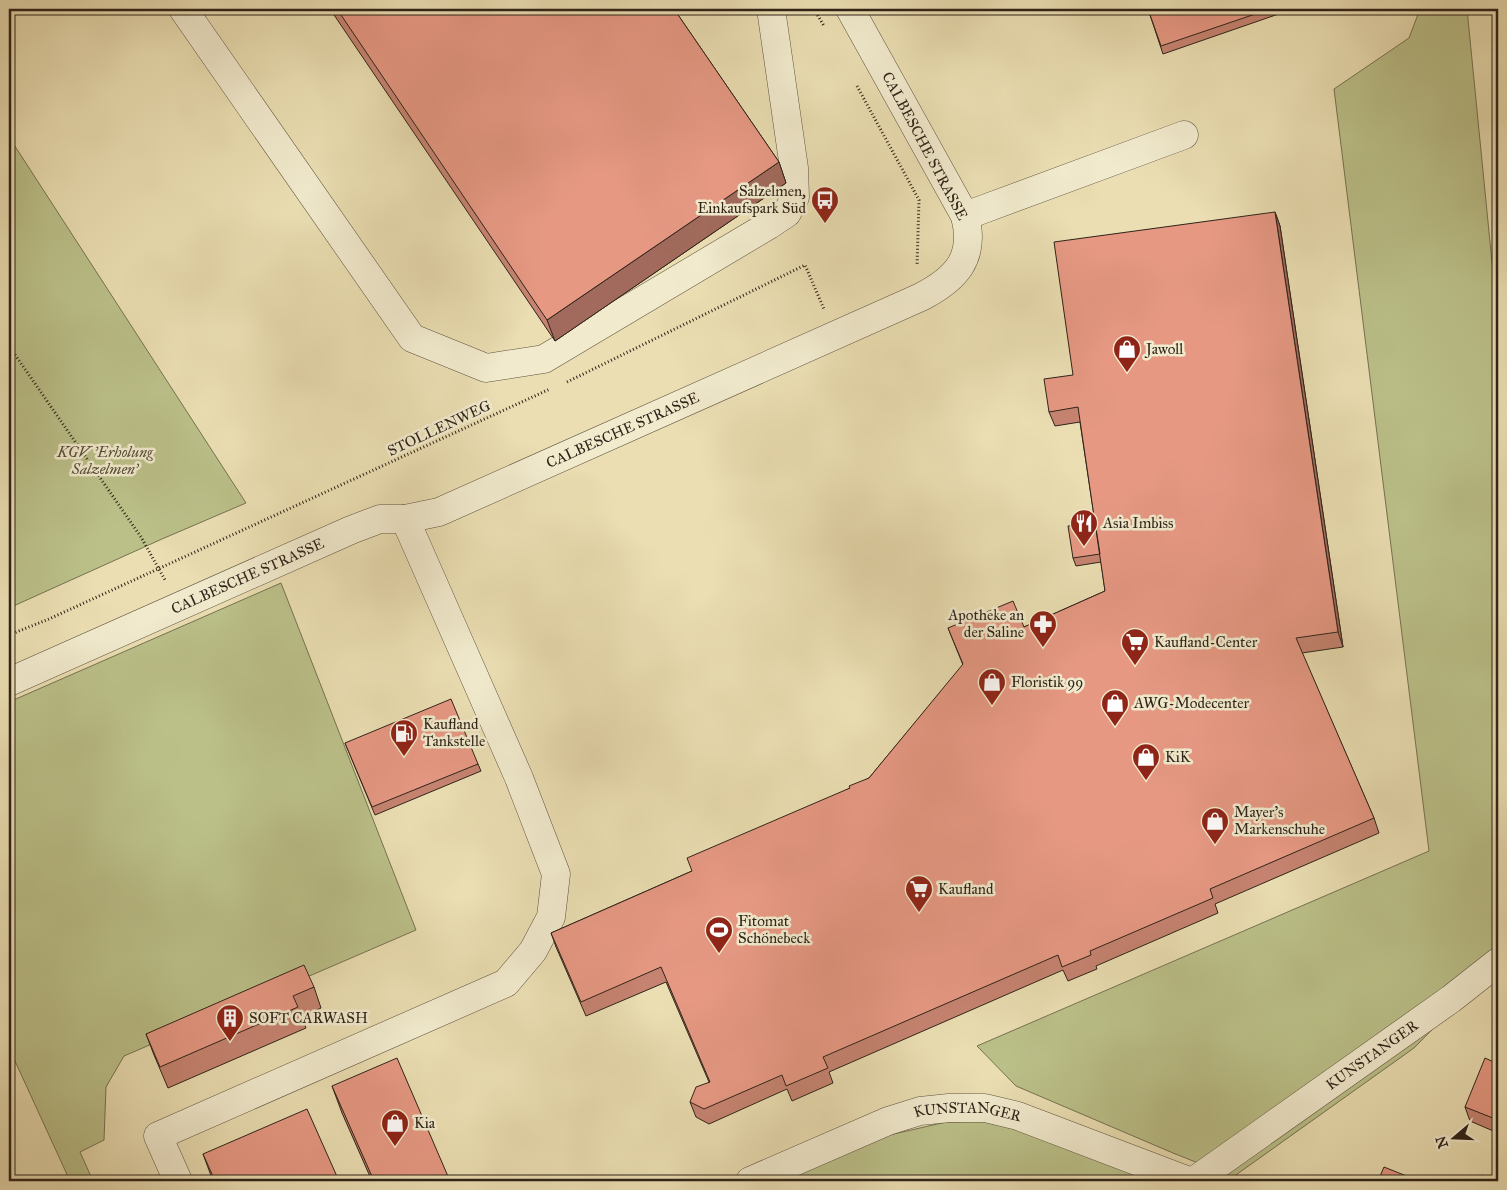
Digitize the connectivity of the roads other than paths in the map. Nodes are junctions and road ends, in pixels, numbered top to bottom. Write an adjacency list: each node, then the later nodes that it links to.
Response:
1 (183, 9): 2 (street)
2 (771, 9)
3 (850, 9): 5 (street, CALBESCHE STRASSE)
4 (1184, 135): 5 (street)
5 (965, 216): 6 (street, CALBESCHE STRASSE)
6 (404, 519): 7 (street, CALBESCHE STRASSE); 9 (street)
7 (9, 682)
8 (1498, 962): 12 (street, KUNSTANGER)
9 (178, 1181)
10 (750, 1181): 11 (street, KUNSTANGER)
11 (1189, 1181)
12 (1194, 1181)

